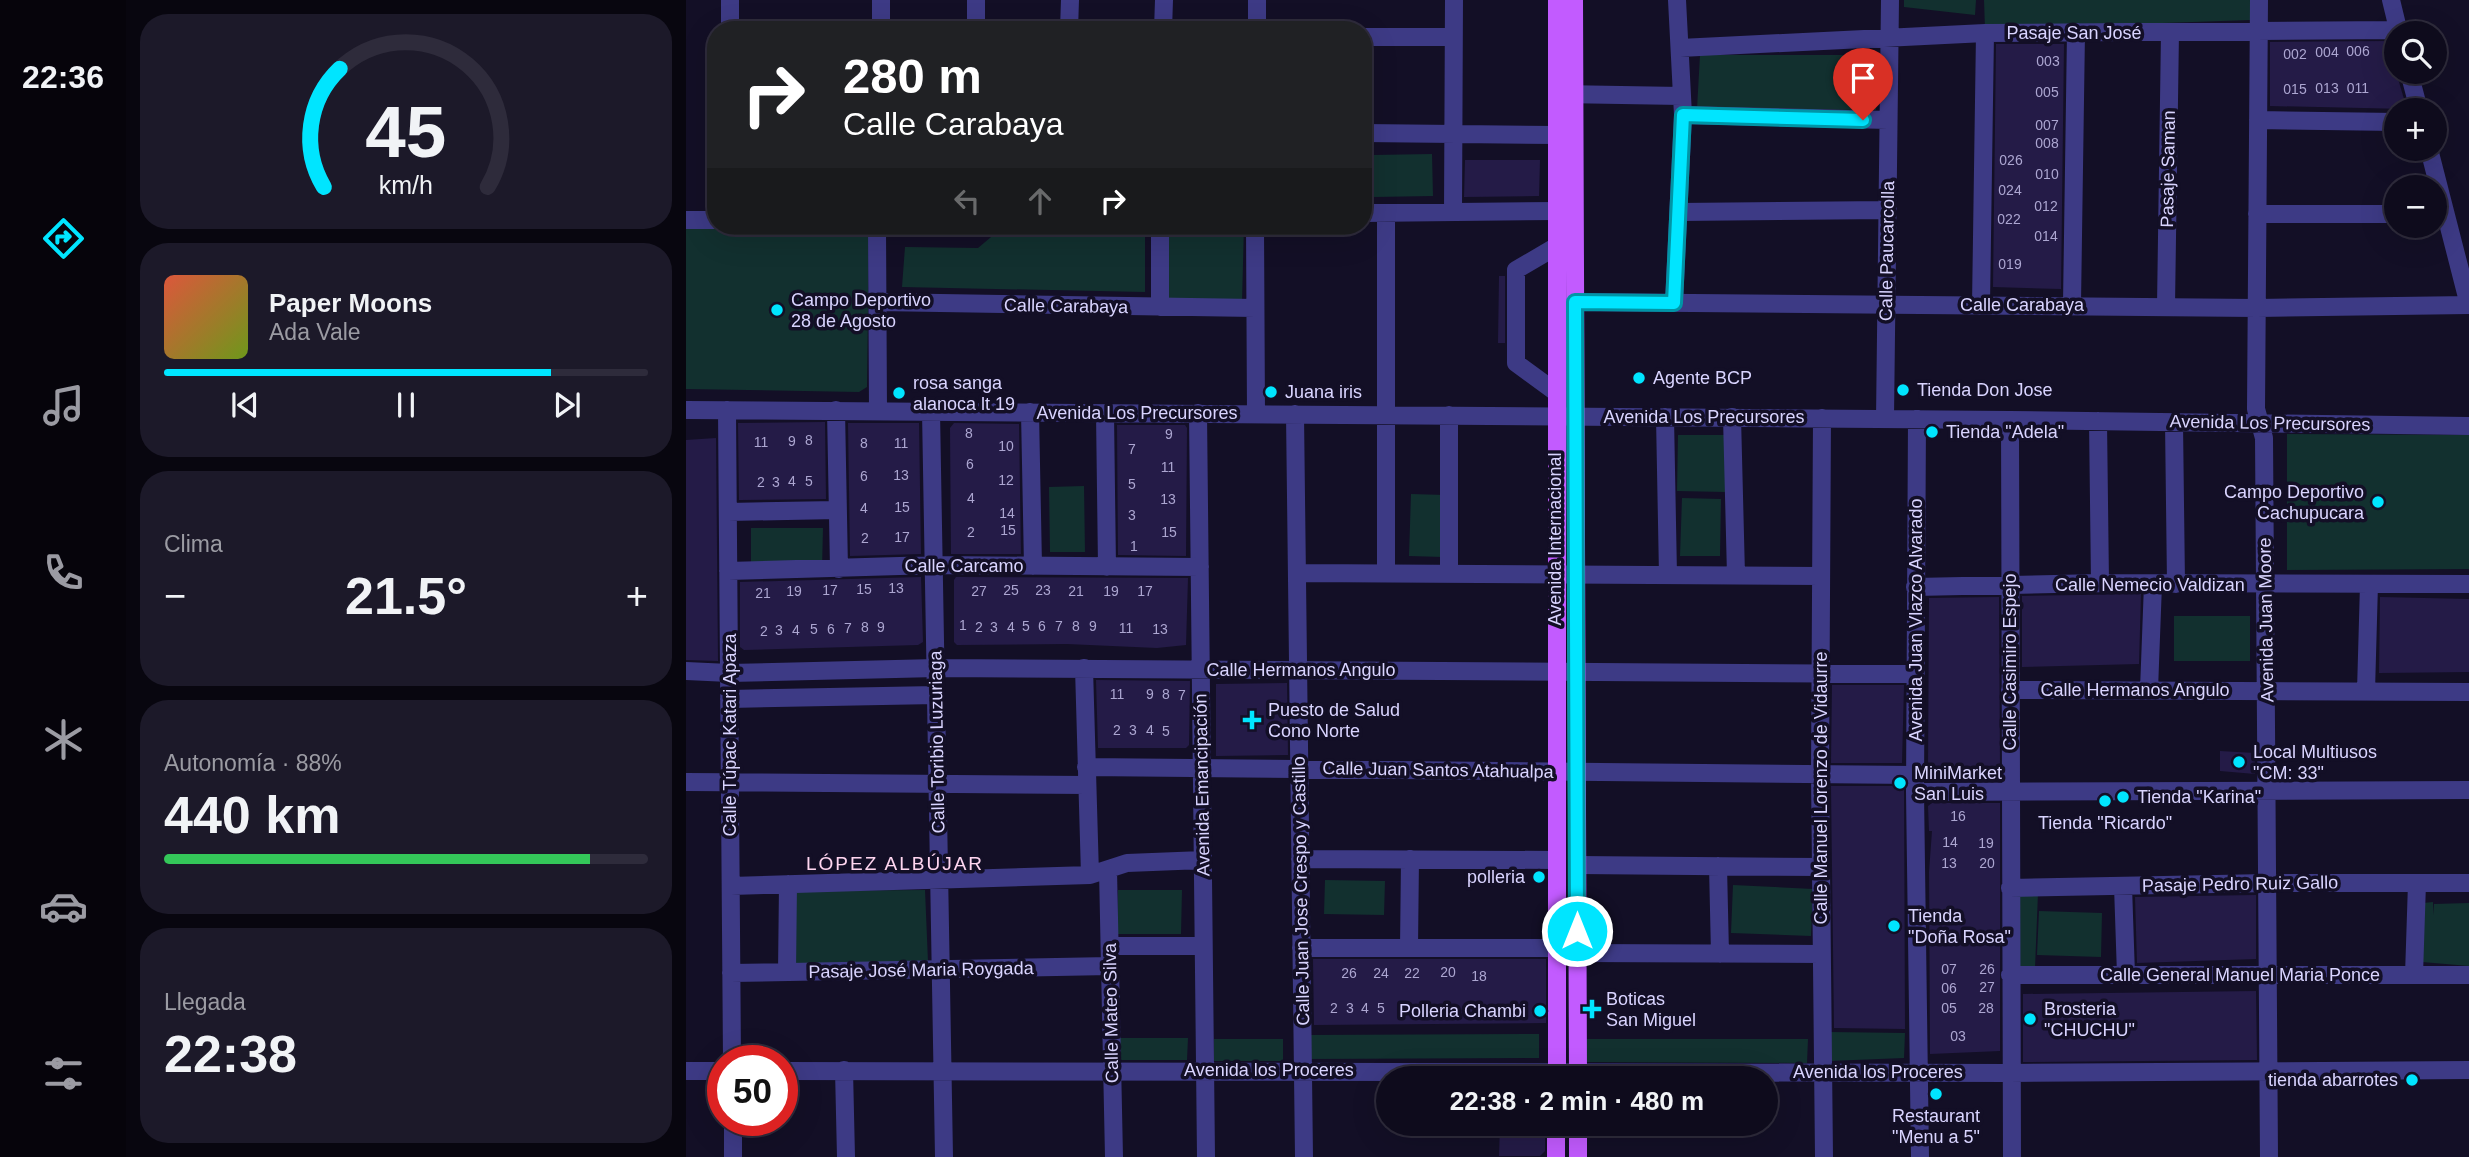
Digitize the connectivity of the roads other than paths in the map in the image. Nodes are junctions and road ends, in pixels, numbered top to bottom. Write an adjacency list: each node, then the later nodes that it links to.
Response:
1 (730, 0): 14 (street)
2 (881, 0): 15 (street)
3 (976, 0): 16 (street)
4 (1070, 0): 17 (street)
5 (1164, 0): 18 (street)
6 (1257, 0): 19 (street)
7 (1454, 0): 28 (street)
8 (1557, 0): 30 (main road, Avenida Internacional)
9 (1574, 0): 30 (main road, Avenida Internacional)
10 (1677, 0): 29 (street)
11 (1890, 0): 26 (street, Calle Paucarcolla)
12 (2259, 0): 25 (street, Avenida Juan Moore)
13 (2391, 0): 20 (street)
14 (730, 21)
15 (881, 21)
16 (976, 21)
17 (1069, 21)
18 (1163, 21)
19 (1257, 21)
20 (2396, 21)
21 (2076, 32): 22 (street, Pasaje San José); 24 (street, Pasaje San José); 57 (street)
22 (2170, 32): 25 (street, Pasaje San José); 61 (street, Pasaje Saman)
23 (2384, 32): 25 (street, Pasaje San José)
24 (1985, 33): 26 (street, Pasaje San José); 58 (street)
25 (2259, 33): 34 (street, Avenida Juan Moore)
26 (1889, 36): 29 (street, Pasaje San José); 33 (street, Calle Paucarcolla)
27 (1372, 37): 28 (street)
28 (1453, 37): 37 (street)
29 (1680, 48): 31 (street)
30 (1565, 94): 31 (street); 38 (main road, Avenida Internacional); 55 (main road, Avenida Internacional)
31 (1682, 96): 32 (street)
32 (1683, 115): 33 (street); 42 (street)
33 (1888, 120): 39 (street, Calle Paucarcolla)
34 (2258, 120): 35 (street); 45 (street, Avenida Juan Moore)
35 (2384, 122)
36 (1372, 133): 37 (street)
37 (1453, 133): 38 (street); 41 (street)
38 (1557, 135): 40 (main road, Avenida Internacional)
39 (1887, 210): 42 (street); 60 (street, Calle Paucarcolla)
40 (1557, 211): 41 (street); 53 (main road, Avenida Internacional)
41 (1453, 212): 44 (street)
42 (1679, 212): 56 (street)
43 (1372, 213): 44 (street)
44 (1386, 213): 76 (street)
45 (2257, 214): 46 (street); 64 (street, Avenida Juan Moore)
46 (2384, 214)
47 (686, 220): 48 (street)
48 (707, 220)
49 (877, 235): 54 (street)
50 (1160, 235): 62 (street)
51 (1255, 235): 63 (street)
52 (2447, 236): 59 (street)
53 (1557, 246): 65 (main road, Avenida Internacional); 65 (street)
54 (877, 302): 62 (street, Calle Carabaya); 69 (street)
55 (1575, 302): 56 (street, Calle Carabaya); 79 (main road, Avenida Internacional)
56 (1674, 303): 60 (street, Calle Carabaya)
57 (2073, 304): 58 (street, Calle Carabaya); 61 (street, Calle Carabaya)
58 (1981, 305): 60 (street, Calle Carabaya)
59 (2469, 305): 64 (street, Calle Carabaya)
60 (1887, 306): 83 (street, Calle Paucarcolla)
61 (2166, 306): 64 (street, Calle Carabaya)
62 (1160, 307): 63 (street, Calle Carabaya)
63 (1255, 308): 74 (street)
64 (2257, 308): 88 (street, Avenida Juan Moore)
65 (1557, 393): 78 (main road, Avenida Internacional)
66 (686, 410): 67 (street, Avenida Los Precursores)
67 (727, 410): 68 (street, Avenida Los Precursores); 91 (street, Calle Túpac Katari Apaza)
68 (836, 410): 69 (street, Avenida Los Precursores); 90 (street)
69 (878, 411): 70 (street, Avenida Los Precursores)
70 (932, 411): 71 (street, Avenida Los Precursores); 92 (street, Calle Toribio Luzuriaga)
71 (1030, 412): 72 (street, Avenida Los Precursores); 93 (street)
72 (1105, 412): 73 (street, Avenida Los Precursores); 94 (street)
73 (1198, 413): 74 (street, Avenida Los Precursores); 95 (street, Avenida Emancipación)
74 (1256, 414): 75 (street, Avenida Los Precursores)
75 (1295, 414): 76 (street, Avenida Los Precursores); 98 (street, Calle Juan Jose Crespo y Castillo)
76 (1385, 415): 77 (street, Avenida Los Precursores); 99 (street)
77 (1449, 415): 78 (street, Avenida Los Precursores); 100 (street)
78 (1557, 416): 79 (street, Avenida Los Precursores); 101 (main road, Avenida Internacional)
79 (1575, 416): 80 (street, Avenida Los Precursores); 102 (main road, Avenida Internacional)
80 (1665, 417): 81 (street, Avenida Los Precursores); 103 (street)
81 (1732, 417): 82 (street, Avenida Los Precursores); 104 (street)
82 (1822, 418): 83 (street, Avenida Los Precursores); 105 (street, Calle Manuel Lorenzo de Vidaurre)
83 (1885, 419): 84 (street, Avenida Los Precursores)
84 (1917, 419): 85 (street, Avenida Los Precursores); 113 (street, Avenida Juan Vlazco Alvarado)
85 (2010, 420): 86 (street, Avenida Los Precursores); 111 (street, Calle Casimiro Espejo)
86 (2098, 421): 87 (street, Avenida Los Precursores); 106 (street)
87 (2174, 422): 88 (street, Avenida Los Precursores); 108 (street)
88 (2260, 423): 89 (street, Avenida Los Precursores); 112 (street, Avenida Juan Moore)
89 (2469, 426)
90 (838, 510): 91 (street); 96 (street)
91 (728, 512): 97 (street, Calle Túpac Katari Apaza)
92 (934, 565): 93 (street, Calle Carcamo); 96 (street, Calle Carcamo); 114 (street, Calle Toribio Luzuriaga)
93 (1033, 566): 94 (street, Calle Carcamo)
94 (1107, 567): 95 (street, Calle Carcamo)
95 (1200, 567): 116 (street, Avenida Emancipación)
96 (839, 569): 97 (street, Calle Carcamo)
97 (728, 571): 121 (street, Calle Túpac Katari Apaza)
98 (1297, 573): 99 (street); 117 (street, Calle Juan Jose Crespo y Castillo)
99 (1387, 573): 100 (street)
100 (1449, 574): 101 (street)
101 (1557, 574): 102 (street); 119 (main road, Avenida Internacional)
102 (1576, 574): 103 (street); 120 (main road, Avenida Internacional)
103 (1668, 575): 104 (street)
104 (1736, 575): 105 (street)
105 (1821, 576): 122 (street, Calle Manuel Lorenzo de Vidaurre)
106 (2100, 583): 107 (street, Calle Nemecio Valdizan); 111 (street, Calle Nemecio Valdizan)
107 (2153, 584): 108 (street, Calle Nemecio Valdizan); 124 (street)
108 (2176, 584): 112 (street, Calle Nemecio Valdizan)
109 (2368, 584): 110 (street, Calle Nemecio Valdizan); 112 (street, Calle Nemecio Valdizan); 127 (street)
110 (2469, 584)
111 (2010, 585): 113 (street, Calle Nemecio Valdizan); 125 (street, Calle Casimiro Espejo)
112 (2265, 586): 126 (street, Avenida Juan Moore)
113 (1915, 587): 123 (street, Avenida Juan Vlazco Alvarado)
114 (936, 667): 115 (street, Calle Hermanos Angulo); 121 (street, Calle Hermanos Angulo); 129 (street, Calle Toribio Luzuriaga)
115 (1084, 668): 116 (street, Calle Hermanos Angulo); 136 (street)
116 (1200, 669): 117 (street, Calle Hermanos Angulo); 131 (street, Avenida Emancipación)
117 (1298, 670): 119 (street, Calle Hermanos Angulo); 132 (street, Calle Juan Jose Crespo y Castillo)
118 (686, 671): 121 (street, Calle Hermanos Angulo)
119 (1557, 671): 120 (street, Calle Hermanos Angulo); 133 (main road, Avenida Internacional)
120 (1576, 671): 122 (street, Calle Hermanos Angulo); 134 (main road, Avenida Internacional)
121 (729, 673): 130 (street, Calle Túpac Katari Apaza)
122 (1821, 673): 123 (street, Calle Hermanos Angulo); 135 (street, Calle Manuel Lorenzo de Vidaurre)
123 (1915, 674): 140 (street, Avenida Juan Vlazco Alvarado)
124 (2149, 690): 125 (street, Calle Hermanos Angulo); 126 (street, Calle Hermanos Angulo)
125 (2010, 691): 143 (street, Calle Casimiro Espejo)
126 (2267, 691): 127 (street, Calle Hermanos Angulo); 142 (street, Avenida Juan Moore)
127 (2367, 691): 128 (street, Calle Hermanos Angulo)
128 (2469, 692)
129 (936, 695): 130 (street); 139 (street, Calle Toribio Luzuriaga)
130 (729, 699): 138 (street, Calle Túpac Katari Apaza)
131 (1202, 768): 132 (street, Calle Juan Santos Atahualpa); 136 (street, Calle Juan Santos Atahualpa); 146 (street, Avenida Emancipación)
132 (1299, 769): 133 (street, Calle Juan Santos Atahualpa); 144 (street, Calle Juan Jose Crespo y Castillo)
133 (1557, 772): 134 (street, Calle Juan Santos Atahualpa); 147 (main road, Avenida Internacional)
134 (1577, 772): 135 (street, Calle Juan Santos Atahualpa); 148 (main road, Avenida Internacional)
135 (1820, 774): 140 (street, Calle Juan Santos Atahualpa); 150 (street, Calle Manuel Lorenzo de Vidaurre)
136 (1086, 776): 139 (street, Calle Juan Santos Atahualpa); 152 (street)
137 (686, 782): 138 (street, Calle Juan Santos Atahualpa)
138 (730, 782): 139 (street, Calle Juan Santos Atahualpa); 158 (street, Calle Túpac Katari Apaza)
139 (937, 784): 153 (street, Calle Toribio Luzuriaga)
140 (1915, 784): 143 (street, Calle Juan Santos Atahualpa); 194 (street, Avenida Juan Vlazco Alvarado)
141 (2469, 790): 142 (street, Calle Juan Santos Atahualpa)
142 (2268, 792): 143 (street, Calle Juan Santos Atahualpa); 154 (street, Avenida Juan Moore)
143 (2010, 793): 160 (street, Calle Casimiro Espejo)
144 (1300, 859): 145 (street); 164 (street, Calle Juan Jose Crespo y Castillo)
145 (1410, 859): 147 (street); 163 (street)
146 (1203, 860): 151 (street); 162 (street, Avenida Emancipación)
147 (1557, 860): 165 (main road, Avenida Internacional)
148 (1577, 865): 149 (street); 166 (main road, Avenida Internacional)
149 (1718, 866): 150 (street); 167 (street)
150 (1821, 867): 168 (street, Calle Manuel Lorenzo de Vidaurre)
151 (1108, 870): 152 (street); 161 (street, Calle Mateo Silva)
152 (1090, 875): 153 (street)
153 (939, 882): 157 (street); 170 (street, Calle Toribio Luzuriaga)
154 (2268, 883): 155 (street, Pasaje Pedro Ruiz Gallo); 159 (street, Pasaje Pedro Ruiz Gallo); 175 (street, Avenida Juan Moore)
155 (2417, 883): 156 (street, Pasaje Pedro Ruiz Gallo); 176 (street)
156 (2469, 883)
157 (788, 884): 158 (street); 171 (street)
158 (731, 886): 172 (street, Calle Túpac Katari Apaza)
159 (2123, 886): 160 (street, Pasaje Pedro Ruiz Gallo); 174 (street)
160 (2010, 888): 173 (street, Calle Casimiro Espejo)
161 (1110, 946): 162 (street); 169 (street, Calle Mateo Silva)
162 (1203, 946): 184 (street, Avenida Emancipación)
163 (1409, 947): 164 (street); 165 (street)
164 (1301, 948): 185 (street, Calle Juan Jose Crespo y Castillo)
165 (1557, 948): 179 (main road, Avenida Internacional)
166 (1577, 953): 167 (street); 180 (main road, Avenida Internacional)
167 (1720, 954): 168 (street)
168 (1822, 954): 193 (street, Calle Manuel Lorenzo de Vidaurre)
169 (1110, 966): 170 (street, Pasaje José Maria Roygada); 182 (street, Calle Mateo Silva)
170 (941, 970): 171 (street, Pasaje José Maria Roygada); 181 (street, Calle Toribio Luzuriaga)
171 (787, 972): 172 (street, Pasaje José Maria Roygada)
172 (732, 973): 178 (street, Calle Túpac Katari Apaza)
173 (2010, 975): 174 (street, Calle General Manuel Maria Ponce); 195 (street, Calle Casimiro Espejo)
174 (2126, 975): 175 (street, Calle General Manuel Maria Ponce)
175 (2268, 975): 176 (street, Calle General Manuel Maria Ponce); 186 (street, Avenida Juan Moore)
176 (2414, 975): 177 (street, Calle General Manuel Maria Ponce)
177 (2469, 975)
178 (732, 1045)
179 (1557, 1066)
180 (1578, 1066)
181 (942, 1069): 182 (street, Avenida los Proceres); 183 (street, Avenida los Proceres); 201 (street, Calle Toribio Luzuriaga)
182 (1112, 1069): 184 (street, Avenida los Proceres); 202 (street, Calle Mateo Silva)
183 (844, 1070): 190 (street, Avenida los Proceres); 200 (street)
184 (1205, 1070): 185 (street, Avenida los Proceres); 203 (street, Avenida Emancipación)
185 (1303, 1070): 191 (street, Avenida los Proceres); 204 (street, Calle Juan Jose Crespo y Castillo)
186 (2268, 1070): 187 (street, Avenida los Proceres); 195 (street, Avenida los Proceres); 210 (street, Avenida Juan Moore)
187 (2469, 1070)
188 (686, 1071): 189 (street)
189 (707, 1071)
190 (798, 1071)
191 (1376, 1071)
192 (1778, 1073): 193 (street, Avenida los Proceres)
193 (1824, 1073): 194 (street, Avenida los Proceres); 207 (street, Calle Manuel Lorenzo de Vidaurre)
194 (1919, 1073): 195 (street, Avenida los Proceres); 208 (street, Avenida Juan Vlazco Alvarado)
195 (2010, 1073): 209 (street, Calle Casimiro Espejo)
196 (733, 1136): 199 (street)
197 (1556, 1136): 205 (main road)
198 (1578, 1136): 206 (main road)
199 (733, 1157)
200 (846, 1157)
201 (944, 1157)
202 (1114, 1157)
203 (1206, 1157)
204 (1304, 1157)
205 (1556, 1157)
206 (1578, 1157)
207 (1824, 1157)
208 (1920, 1157)
209 (2012, 1157)
210 (2269, 1157)

